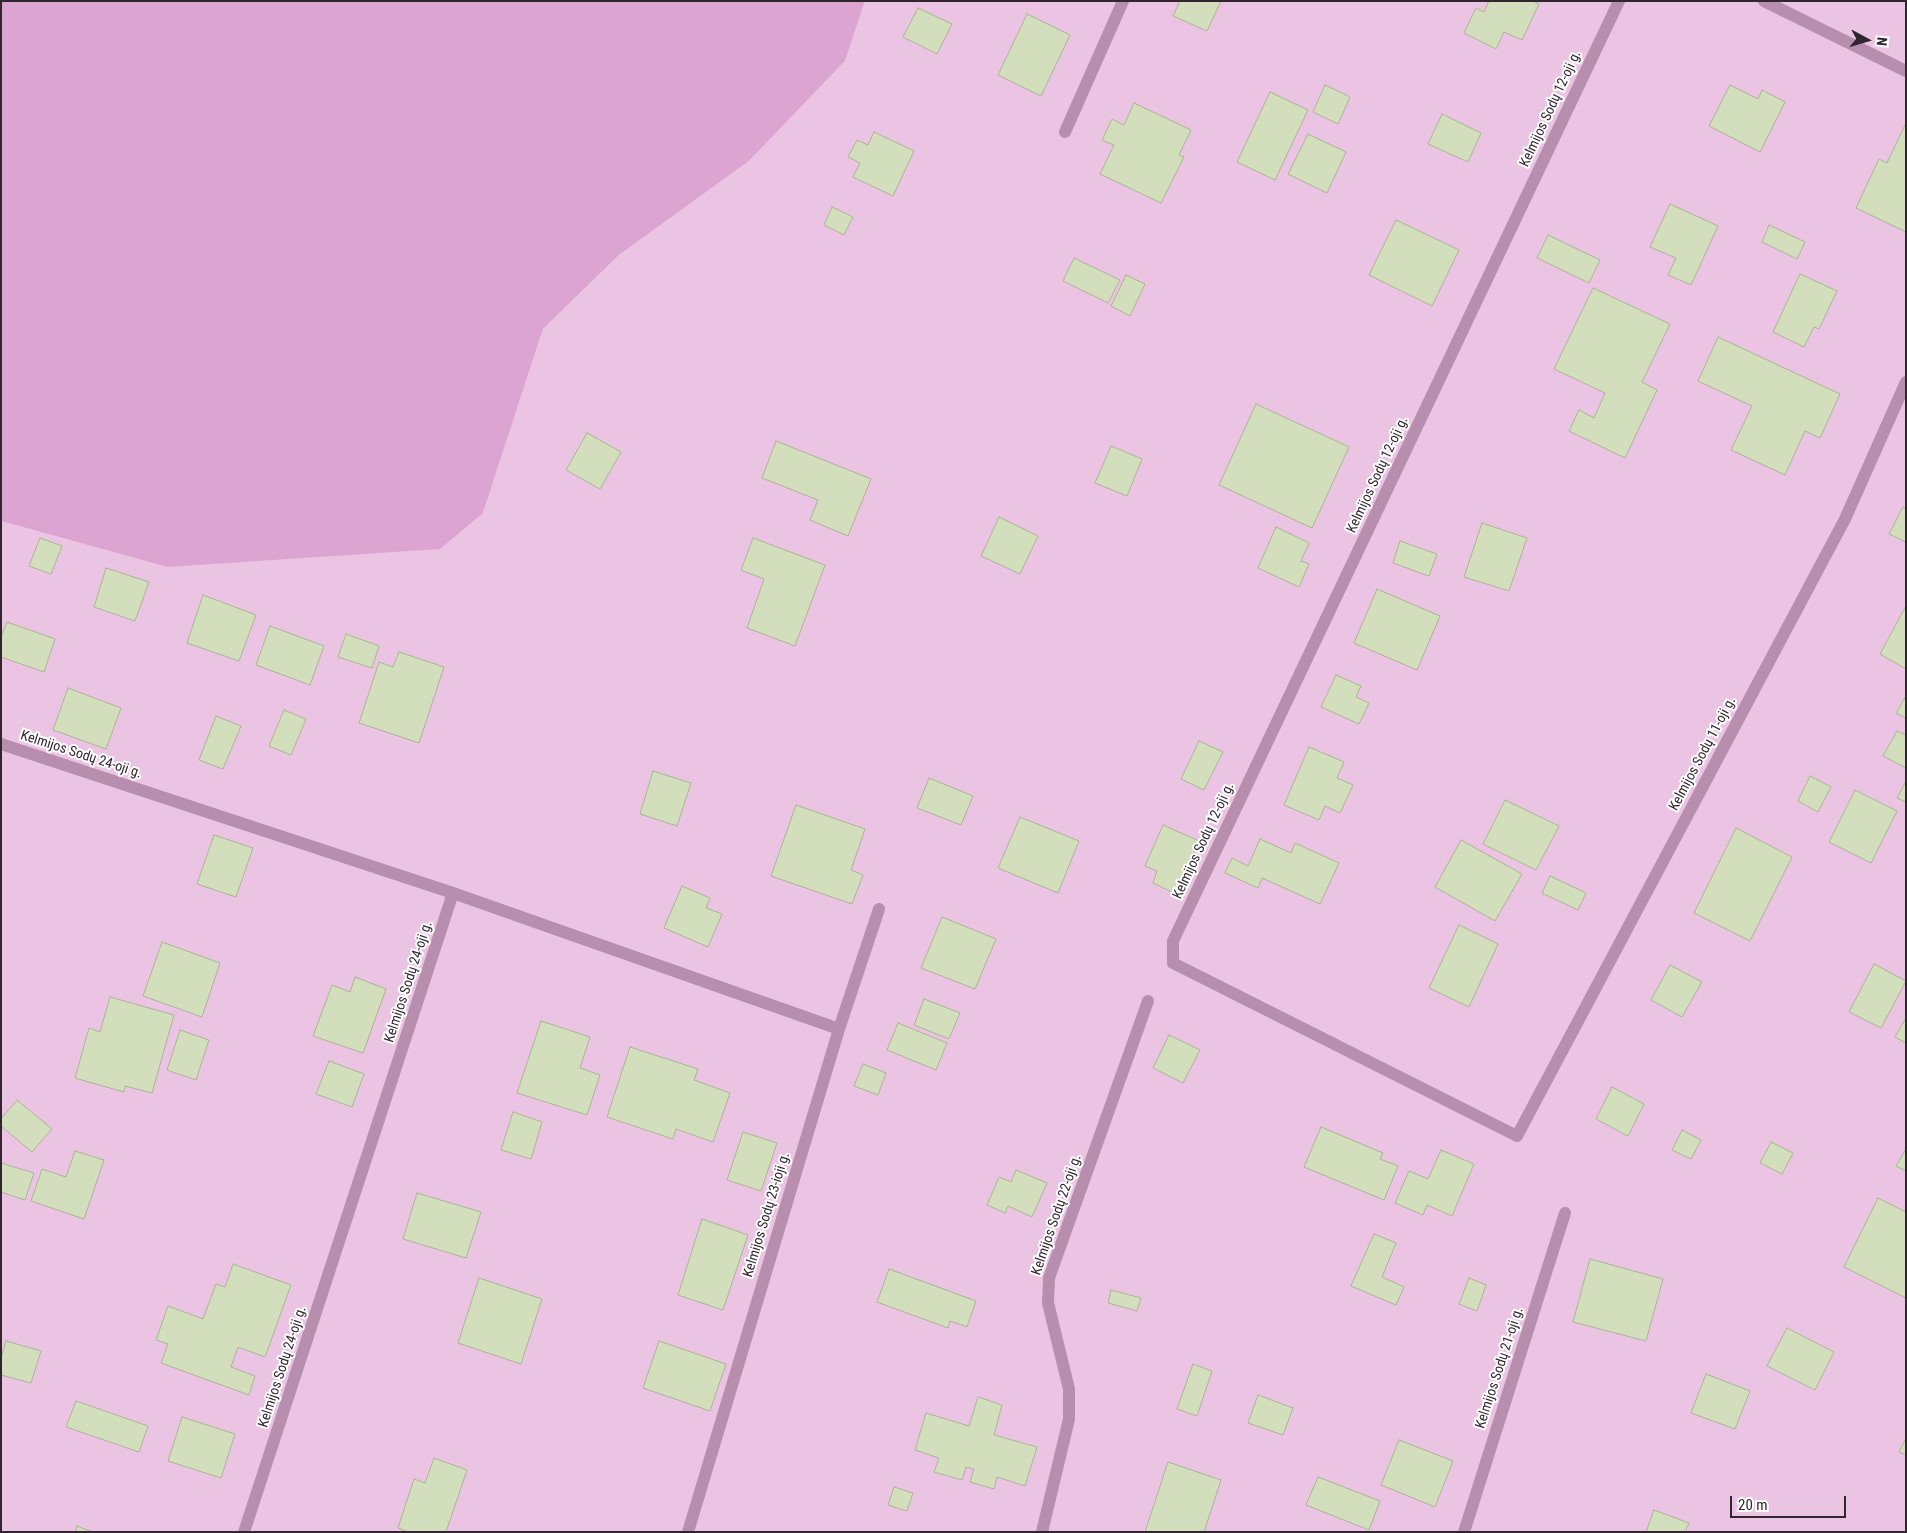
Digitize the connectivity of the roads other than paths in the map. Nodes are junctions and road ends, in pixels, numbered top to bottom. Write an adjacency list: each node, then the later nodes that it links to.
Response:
1 (1123, 1): 5 (street)
2 (1619, 1): 12 (street, Kelmijos Sodų 12-oji g.)
3 (1764, 1): 4 (street)
4 (1906, 71)
5 (1065, 132)
6 (1906, 382): 12 (street, Kelmijos Sodų 11-oji g.)
7 (1, 744): 8 (street, Kelmijos Sodų 24-oji g.)
8 (453, 893): 11 (street); 14 (street, Kelmijos Sodų 24-oji g.)
9 (878, 909): 11 (street, Kelmijos Sodų 23-ioji g.)
10 (1148, 1001): 16 (street, Kelmijos Sodų 22-oji g.)
11 (839, 1028): 15 (street, Kelmijos Sodų 23-ioji g.)
12 (1517, 1136)
13 (1565, 1213): 17 (street, Kelmijos Sodų 21-oji g.)
14 (244, 1532)
15 (688, 1532)
16 (1042, 1532)
17 (1464, 1532)

